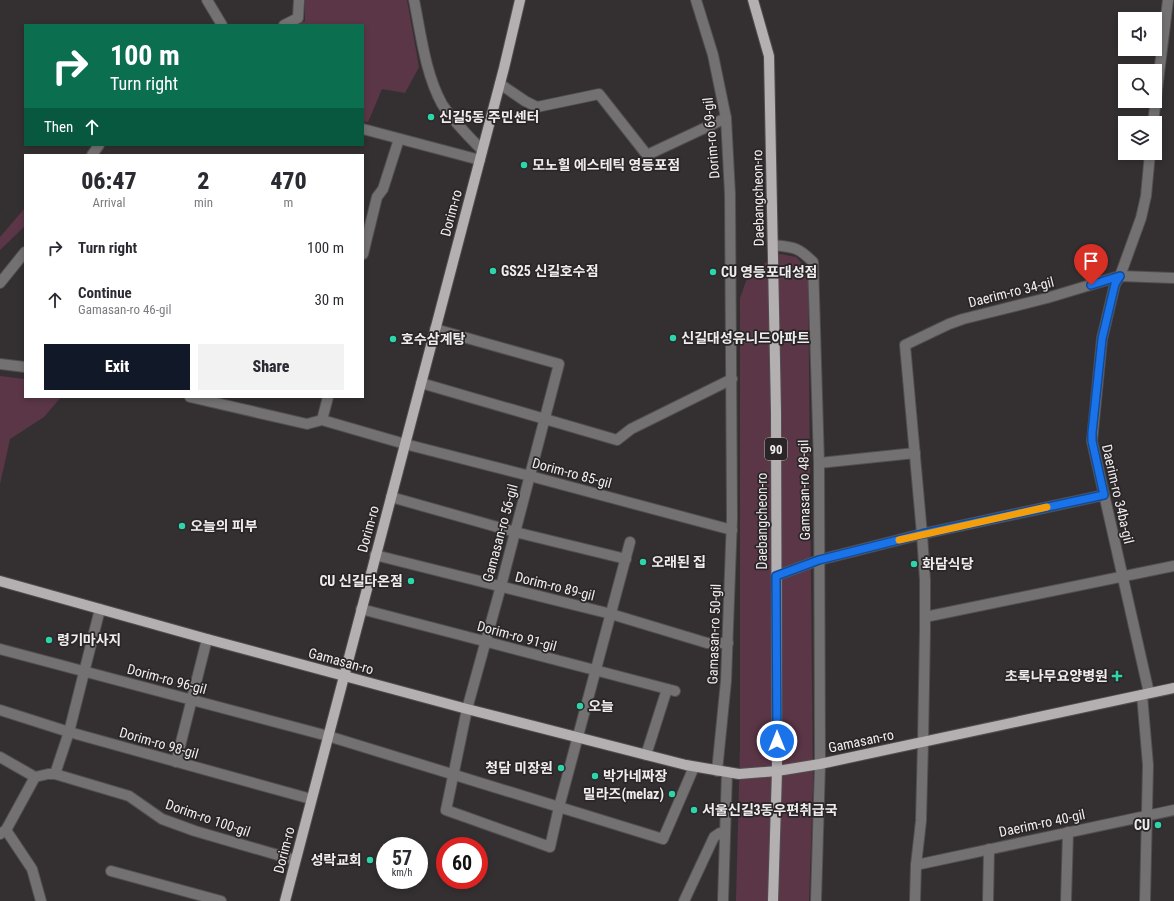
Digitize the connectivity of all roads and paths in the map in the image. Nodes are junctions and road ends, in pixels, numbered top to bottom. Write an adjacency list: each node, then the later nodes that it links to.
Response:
1 (207, 0): 8 (street)
2 (299, 0): 9 (street)
3 (414, 0): 15 (street)
4 (520, 0): 10 (main road, Dorim-ro)
5 (696, 0): 12 (street, Dorim-ro 69-gil)
6 (753, 0): 17 (main road, Daebangcheon-ro / 90)
7 (1168, 0): 11 (street)
8 (221, 24)
9 (286, 24)
10 (500, 84): 12 (street); 15 (main road, Dorim-ro)
11 (1154, 116)
12 (726, 118): 21 (street, Dorim-ro 69-gil)
13 (364, 129): 14 (street)
14 (399, 139): 15 (street); 18 (street)
15 (481, 155): 24 (main road, Dorim-ro)
16 (1149, 160): 20 (street, Daerim-ro 34ba-gil)
17 (773, 245): 35 (street, Gamasan-ro 48-gil); 47 (main road, Daebangcheon-ro / 90)
18 (364, 250)
19 (24, 253): 23 (street)
20 (1120, 276): 22 (street, Daerim-ro 34-gil); 34 (street, Daerim-ro 34-gil); 37 (street, Daerim-ro 34ba-gil)
21 (730, 277): 27 (street, Gamasan-ro 50-gil)
22 (1174, 278)
23 (0, 283)
24 (435, 329): 28 (main road, Dorim-ro); 31 (street, Gamasan-ro 56-gil)
25 (0, 364): 26 (street)
26 (24, 367)
27 (732, 379): 31 (street); 39 (street, Gamasan-ro 50-gil)
28 (421, 383): 31 (street); 33 (main road, Dorim-ro)
29 (194, 398): 32 (street)
30 (328, 398): 32 (street)
31 (545, 419): 36 (street, Gamasan-ro 56-gil)
32 (322, 420): 33 (street, Dorim-ro 85-gil)
33 (405, 444): 36 (street, Dorim-ro 85-gil); 38 (main road, Dorim-ro)
34 (915, 453): 35 (street); 41 (street)
35 (818, 463): 45 (street, Gamasan-ro 48-gil)
36 (530, 476): 39 (street, Dorim-ro 85-gil); 40 (street, Gamasan-ro 56-gil)
37 (1104, 495): 41 (street); 48 (street, Daerim-ro 34ba-gil)
38 (391, 497): 40 (street); 43 (main road, Dorim-ro)
39 (732, 530): 57 (street, Gamasan-ro 50-gil)
40 (515, 532): 44 (street); 50 (street, Gamasan-ro 56-gil)
41 (922, 534): 45 (street); 54 (street)
42 (630, 542): 44 (street)
43 (376, 555): 50 (street, Dorim-ro 89-gil); 52 (main road, Dorim-ro)
44 (626, 559): 53 (street)
45 (819, 560): 47 (street); 74 (street, Gamasan-ro 48-gil)
46 (1174, 566): 48 (street)
47 (776, 576): 77 (main road, Daebangcheon-ro / 90)
48 (1123, 577): 54 (street); 63 (street)
49 (0, 581): 51 (main road, Gamasan-ro)
50 (501, 586): 53 (street, Dorim-ro 89-gil); 56 (street, Gamasan-ro 56-gil)
51 (100, 609): 55 (main road, Gamasan-ro); 60 (street)
52 (361, 609): 56 (street, Dorim-ro 91-gil); 61 (main road, Dorim-ro)
53 (611, 614): 57 (street, Dorim-ro 89-gil); 59 (street)
54 (925, 617): 70 (street)
55 (207, 639): 61 (main road, Gamasan-ro); 64 (street)
56 (486, 642): 59 (street, Dorim-ro 91-gil); 65 (street, Gamasan-ro 56-gil)
57 (728, 643): 76 (street, Gamasan-ro 50-gil)
58 (0, 649): 60 (street, Dorim-ro 96-gil)
59 (596, 670): 69 (street); 71 (street, Dorim-ro 91-gil)
60 (84, 671): 64 (street, Dorim-ro 96-gil); 67 (street)
61 (344, 676): 65 (main road, Gamasan-ro); 68 (main road, Dorim-ro)
62 (1174, 688): 63 (main road, Gamasan-ro)
63 (1146, 694): 70 (main road, Gamasan-ro); 85 (street)
64 (192, 700): 68 (street, Dorim-ro 96-gil); 73 (street)
65 (467, 709): 69 (main road, Gamasan-ro); 80 (street)
66 (0, 710): 67 (street, Dorim-ro 98-gil)
67 (69, 732): 73 (street, Dorim-ro 98-gil); 79 (street)
68 (328, 736): 80 (street); 82 (main road, Dorim-ro)
69 (578, 737): 71 (main road, Gamasan-ro); 83 (street)
70 (923, 742): 74 (main road, Gamasan-ro); 91 (street)
71 (646, 755): 75 (main road, Gamasan-ro)
72 (0, 758): 81 (street)
73 (176, 762): 82 (street, Dorim-ro 98-gil)
74 (820, 764): 77 (main road, Gamasan-ro); 99 (street, Gamasan-ro 48-gil)
75 (694, 767): 76 (main road, Gamasan-ro); 83 (street)
76 (717, 771): 78 (main road, Gamasan-ro)
77 (777, 771): 78 (main road, Gamasan-ro); 98 (main road, Daebangcheon-ro / 90)
78 (727, 772): 88 (street)
79 (55, 774): 81 (street, Dorim-ro 100-gil); 90 (street, Dorim-ro 100-gil)
80 (454, 775): 83 (street); 83 (street)
81 (35, 777): 86 (street)
82 (311, 799): 90 (main road, Dorim-ro)
83 (559, 807)
84 (1174, 810): 85 (street, Daerim-ro 40-gil)
85 (1146, 816): 87 (street, Daerim-ro 40-gil); 103 (street)
86 (3, 832): 93 (street)
87 (1068, 832): 89 (street, Daerim-ro 40-gil); 102 (street)
88 (725, 833): 96 (street); 97 (street)
89 (989, 849): 91 (street, Daerim-ro 40-gil); 101 (street)
90 (296, 860): 95 (main road, Dorim-ro)
91 (916, 865): 100 (street)
92 (111, 871): 94 (street)
93 (41, 901)
94 (221, 901)
95 (285, 901)
96 (684, 901)
97 (723, 901)
98 (773, 901)
99 (816, 901)
100 (915, 901)
101 (988, 901)
102 (1066, 901)
103 (1145, 901)

